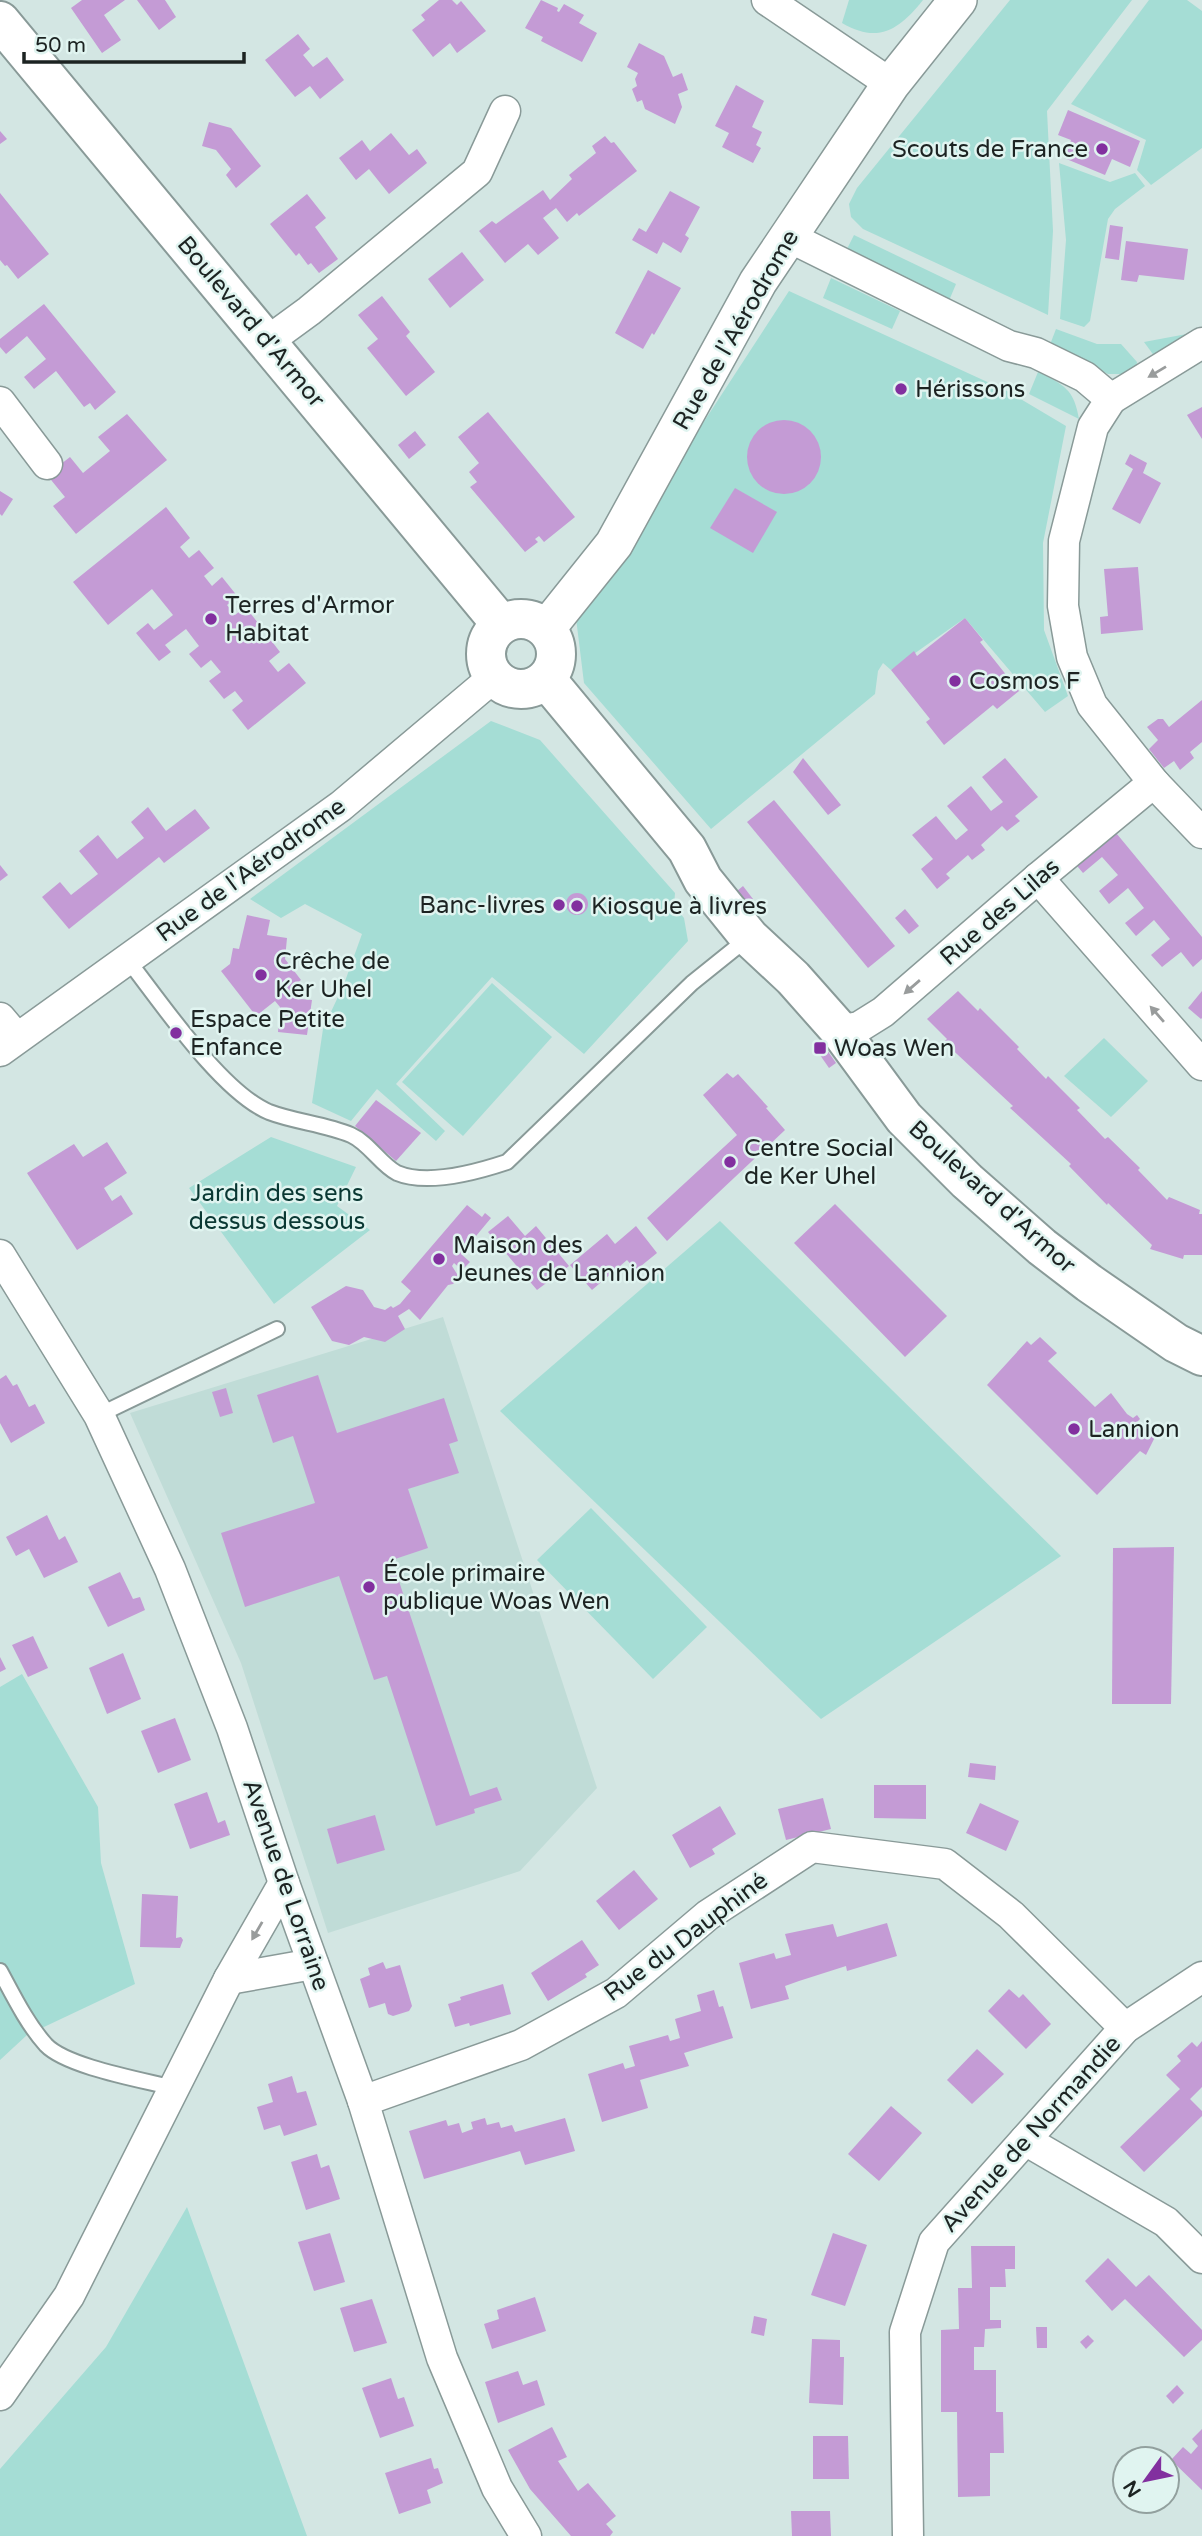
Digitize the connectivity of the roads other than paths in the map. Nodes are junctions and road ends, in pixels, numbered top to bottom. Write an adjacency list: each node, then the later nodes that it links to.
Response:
1 (767, 0): 4 (street)
2 (958, 0): 4 (street, Rue de l'Aérodrome)
3 (0, 21): 7 (main road, Boulevard d'Armor)
4 (891, 84): 6 (street, Rue de l'Aérodrome)
5 (505, 111): 7 (street)
6 (789, 237): 9 (street); 13 (street, Rue de l'Aérodrome)
7 (268, 341): 12 (main road, Boulevard d'Armor)
8 (1202, 343): 9 (street, one-way to 9)
9 (1111, 399): 16 (street)
10 (0, 402): 11 (street)
11 (47, 464)
12 (501, 624): 13 (main road); 14 (main road)
13 (546, 629): 15 (main road)
14 (494, 677): 15 (main road); 20 (street, Rue de l'Aérodrome)
15 (546, 679): 19 (main road, Boulevard d'Armor)
16 (1155, 784): 17 (street); 18 (street, Rue des Lilas)
17 (1199, 824)
18 (1038, 878): 21 (street, Rue des Lilas, one-way to 21); 23 (street, one-way to 18)
19 (749, 937): 20 (lane); 21 (main road, Boulevard d'Armor)
20 (127, 959): 22 (street, Rue de l'Aérodrome)
21 (840, 1031): 26 (main road, Boulevard d'Armor)
22 (6, 1035)
23 (1202, 1065)
24 (0, 1255): 27 (street, Avenue de Lorraine)
25 (277, 1329): 27 (lane)
26 (1202, 1356)
27 (99, 1415): 28 (street, Avenue de Lorraine)
28 (284, 1883): 29 (street, Avenue de Lorraine); 32 (street, one-way to 32)
29 (313, 1964): 32 (street); 35 (street, Avenue de Lorraine)
30 (0, 1971): 34 (lane)
31 (1202, 1977): 33 (street, Avenue de Normandie)
32 (229, 1979): 34 (street)
33 (1125, 2028): 35 (street, Rue du Dauphiné); 36 (street, Avenue de Normandie)
34 (174, 2088): 38 (street)
35 (363, 2101): 39 (street, Avenue de Lorraine)
36 (1025, 2140): 37 (street); 40 (street, Avenue de Normandie)
37 (1202, 2258)
38 (0, 2395)
39 (526, 2536)
40 (908, 2536)

